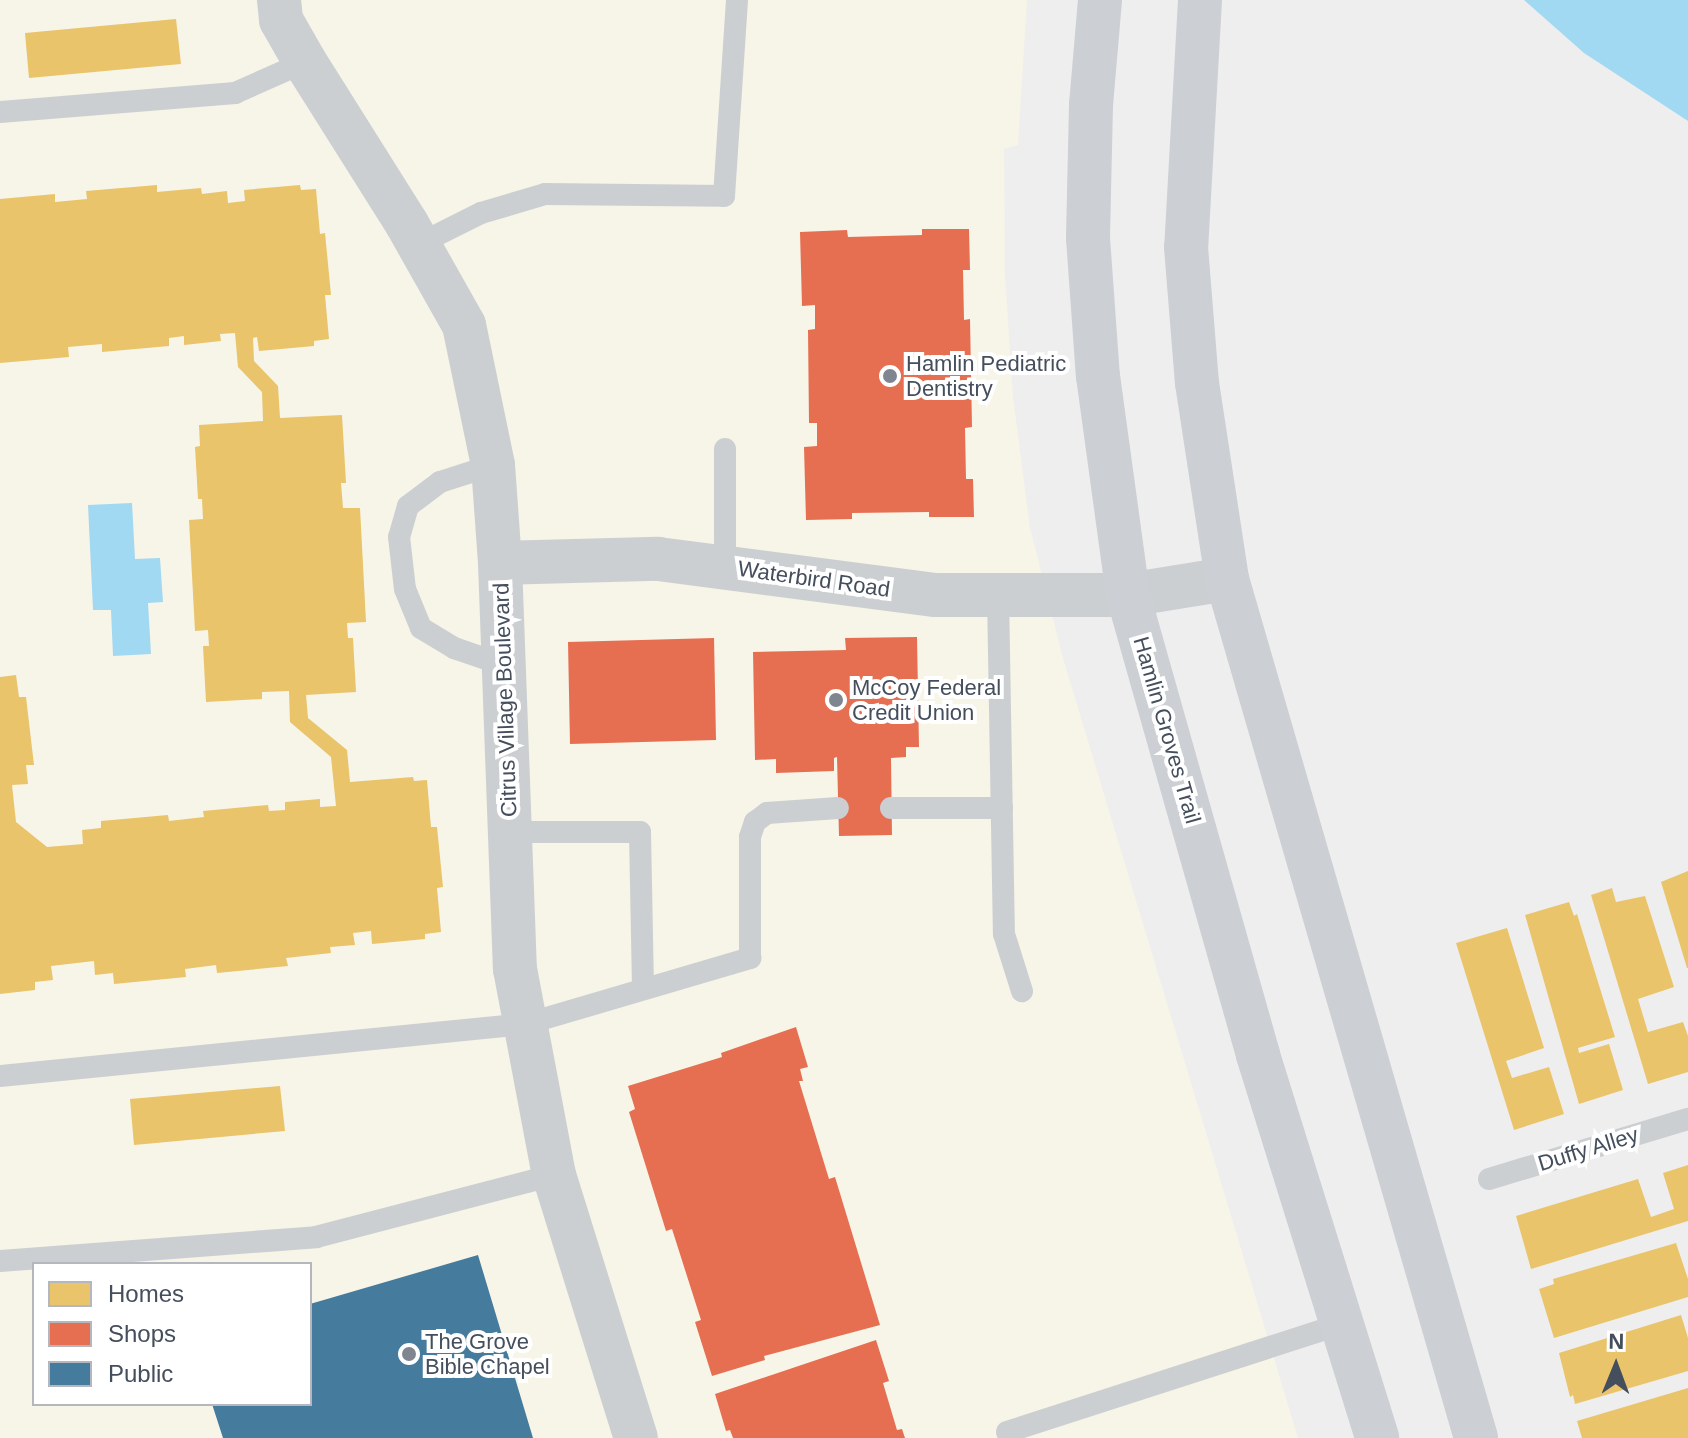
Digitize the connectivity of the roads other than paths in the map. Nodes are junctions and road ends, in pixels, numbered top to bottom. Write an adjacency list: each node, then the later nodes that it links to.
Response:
1 (279, 0): 5 (street, Citrus Village Boulevard)
2 (737, 0): 7 (lane)
3 (1100, 0): 14 (main road, Hamlin Groves Trail)
4 (1200, 0): 12 (main road)
5 (305, 62): 6 (lane); 7 (street, Citrus Village Boulevard)
6 (0, 112)
7 (419, 244): 9 (street, Citrus Village Boulevard)
8 (725, 449): 11 (lane)
9 (493, 465): 10 (street, Citrus Village Boulevard); 15 (lane)
10 (500, 563): 11 (street, Waterbird Road); 15 (street, Citrus Village Boulevard)
11 (725, 567): 13 (street, Waterbird Road)
12 (1227, 579): 14 (street, Waterbird Road); 32 (main road)
13 (998, 595): 14 (street, Waterbird Road); 18 (lane)
14 (1128, 595): 28 (main road, Hamlin Groves Trail)
15 (504, 665): 19 (street, Citrus Village Boulevard)
16 (838, 808): 20 (lane)
17 (891, 808): 18 (lane)
18 (1002, 808): 21 (lane)
19 (510, 832): 20 (lane); 22 (street, Citrus Village Boulevard)
20 (643, 989): 22 (lane)
21 (1022, 991)
22 (526, 1024): 23 (lane); 25 (street, Citrus Village Boulevard)
23 (0, 1076)
24 (1688, 1119): 26 (lane, Duffy Alley)
25 (554, 1175): 27 (lane); 30 (street, Citrus Village Boulevard)
26 (1489, 1179)
27 (0, 1261)
28 (1342, 1324): 29 (lane); 31 (main road, Hamlin Groves Trail)
29 (1007, 1432)
30 (636, 1438)
31 (1377, 1438)
32 (1476, 1438)

